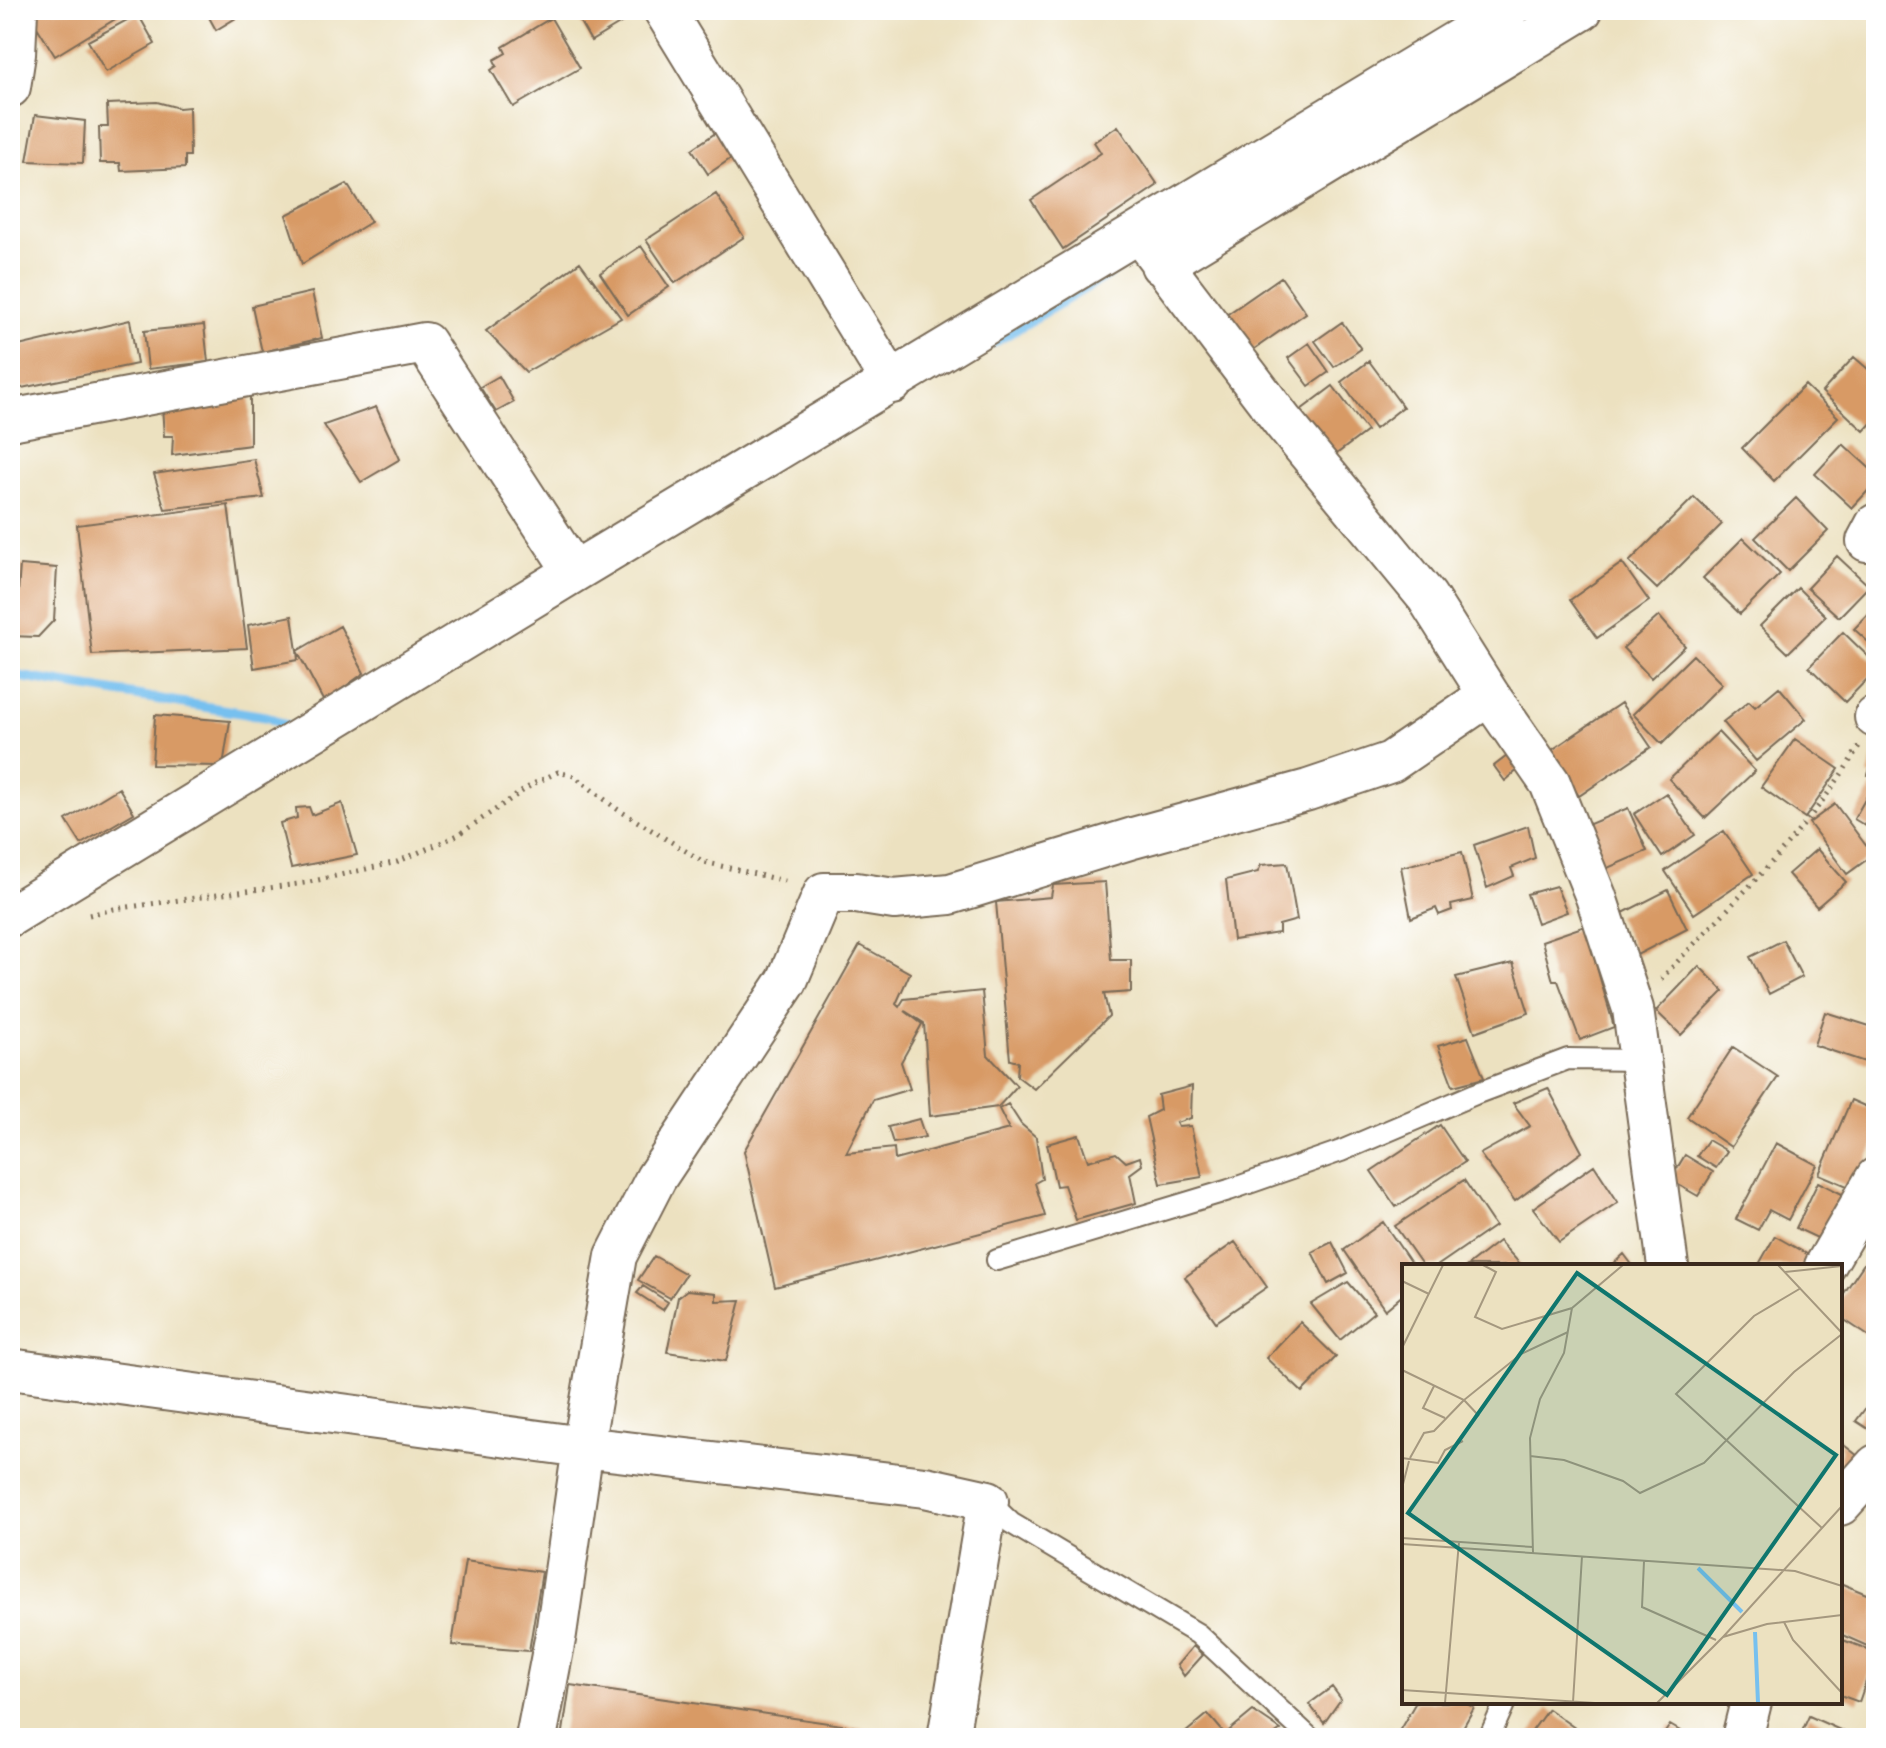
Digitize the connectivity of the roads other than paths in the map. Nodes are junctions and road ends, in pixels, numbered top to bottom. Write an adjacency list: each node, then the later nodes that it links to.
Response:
1 (17, 10): 5 (street)
2 (664, 10): 7 (street)
3 (1582, 10): 4 (street)
4 (1530, 20): 6 (street)
5 (10, 87)
6 (1150, 249): 7 (street); 10 (street)
7 (892, 383): 9 (street)
8 (10, 420): 9 (street)
9 (574, 572): 11 (street)
10 (1489, 695): 12 (street); 18 (street)
11 (10, 916)
12 (1640, 1060): 14 (lane); 15 (street)
13 (1876, 1178): 16 (street)
14 (997, 1260)
15 (1668, 1264)
16 (1826, 1264)
17 (10, 1369): 18 (street)
18 (583, 1447): 20 (street); 24 (street)
19 (1876, 1465): 21 (street)
20 (988, 1501): 25 (street); 26 (lane)
21 (1842, 1503)
22 (1504, 1704): 27 (lane)
23 (1750, 1704): 28 (street)
24 (536, 1738)
25 (948, 1738)
26 (1310, 1738)
27 (1489, 1738)
28 (1742, 1738)

